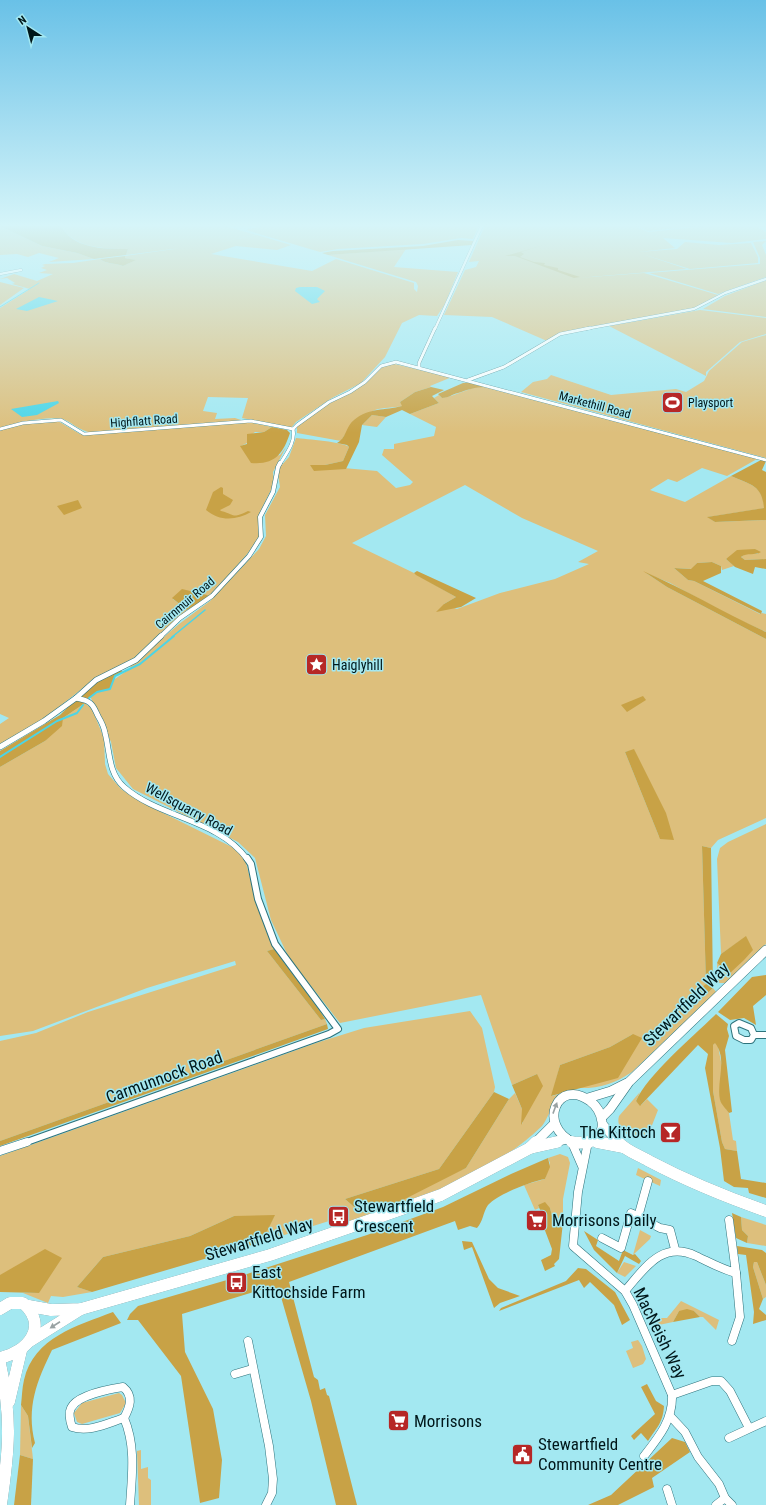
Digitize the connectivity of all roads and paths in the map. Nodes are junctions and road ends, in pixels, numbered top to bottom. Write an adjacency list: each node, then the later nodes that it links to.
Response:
1 (451, 293): 3 (street)
2 (725, 293): 4 (street)
3 (419, 365): 4 (street, Markethill Road); 6 (street)
4 (468, 380): 7 (street, Markethill Road)
5 (0, 429): 6 (street, Highflatt Road)
6 (293, 430): 8 (street, Cairnmuir Road)
7 (766, 460)
8 (76, 698): 9 (street, Cairnmuir Road); 11 (street, Wellsquarry Road)
9 (0, 747)
10 (766, 950): 14 (street, Stewartfield Way)
11 (338, 1029): 22 (street, Carmunnock Road)
12 (754, 1035): 13 (street)
13 (766, 1035)
14 (629, 1082): 15 (street, Stewartfield Way); 16 (street, Stewartfield Way)
15 (588, 1098): 16 (street); 17 (street, one-way to 15)
16 (602, 1121): 19 (street); 20 (street)
17 (554, 1124): 18 (street); 21 (street, Stewartfield Way)
18 (569, 1140): 19 (street); 21 (street, Stewartfield Way); 23 (street)
19 (590, 1141): 20 (street); 23 (street, MacNeish Way)
20 (623, 1147): 25 (street)
21 (530, 1148): 34 (street, Stewartfield Way)
22 (0, 1151)
23 (582, 1166): 31 (street, MacNeish Way)
24 (648, 1181): 26 (street)
25 (766, 1210)
26 (638, 1217): 28 (street); 29 (street)
27 (729, 1220): 30 (street)
28 (602, 1238)
29 (675, 1249): 30 (street); 31 (street)
30 (736, 1273): 36 (street)
31 (625, 1291): 43 (street, MacNeish Way)
32 (29, 1306): 33 (street, Stewartfield Way); 34 (street, Stewartfield Way); 37 (street)
33 (0, 1309)
34 (81, 1309): 37 (street, Stewartfield Way, one-way to 37)
35 (248, 1341): 41 (street)
36 (732, 1341)
37 (29, 1342): 38 (street)
38 (21, 1351): 39 (street); 44 (street)
39 (0, 1358)
40 (0, 1363): 44 (street)
41 (252, 1369): 42 (street); 55 (street)
42 (235, 1374)
43 (672, 1395): 45 (street, MacNeish Way); 48 (street)
44 (8, 1406): 53 (street)
45 (671, 1417): 50 (street); 52 (street)
46 (124, 1418): 46 (street); 54 (street)
47 (766, 1421): 48 (street)
48 (749, 1428): 49 (street)
49 (729, 1438)
50 (644, 1456)
51 (667, 1489): 56 (street)
52 (725, 1498): 57 (street); 58 (street)
53 (1, 1505)
54 (130, 1505)
55 (266, 1505)
56 (672, 1505)
57 (716, 1505)
58 (732, 1505)

